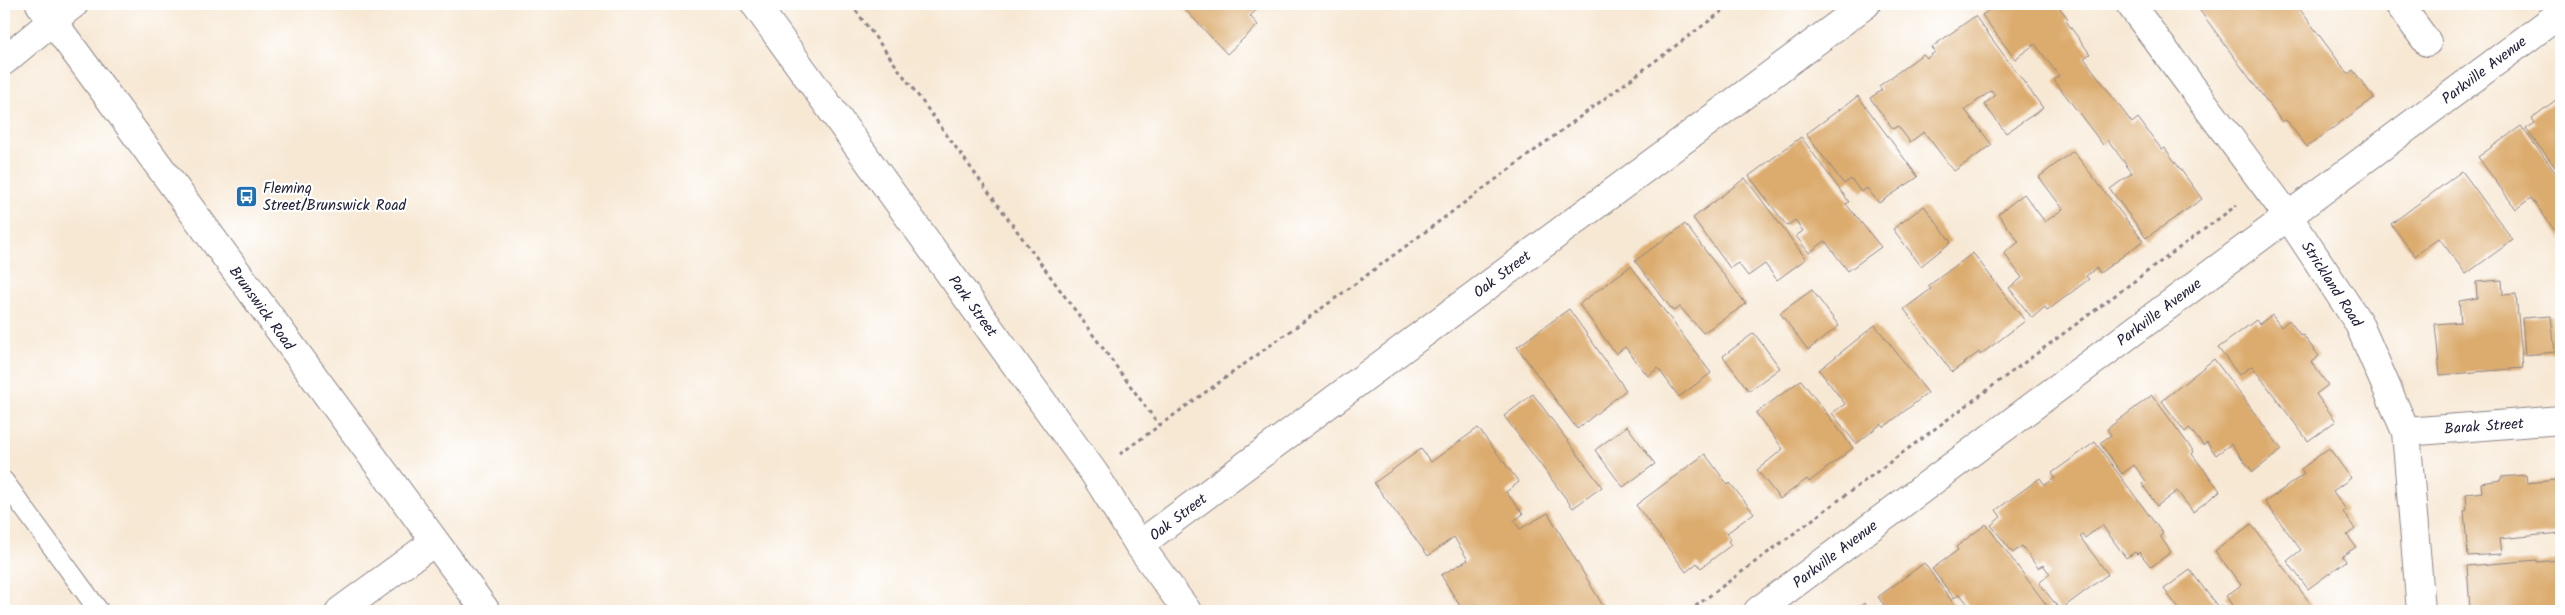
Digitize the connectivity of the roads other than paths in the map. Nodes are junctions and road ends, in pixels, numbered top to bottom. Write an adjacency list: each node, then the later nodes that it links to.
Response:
1 (74, 4): 6 (street)
2 (756, 4): 15 (street, Park Street)
3 (1866, 4): 15 (street, Oak Street)
4 (2130, 4): 10 (street, Strickland Road)
5 (2399, 4): 8 (street)
6 (46, 12): 9 (street); 14 (street, Brunswick Road)
7 (2561, 13): 10 (street, Parkville Avenue)
8 (2427, 42)
9 (4, 61)
10 (2288, 216): 12 (street, Strickland Road); 20 (street, Parkville Avenue)
11 (2561, 420): 12 (street, Barak Street)
12 (2406, 432): 21 (street, Strickland Road)
13 (4, 481): 16 (lane)
14 (434, 542): 17 (street); 18 (street, Brunswick Road)
15 (1139, 545): 19 (street, Park Street)
16 (99, 611)
17 (340, 611)
18 (486, 611)
19 (1187, 611)
20 (1758, 611)
21 (2421, 611)

